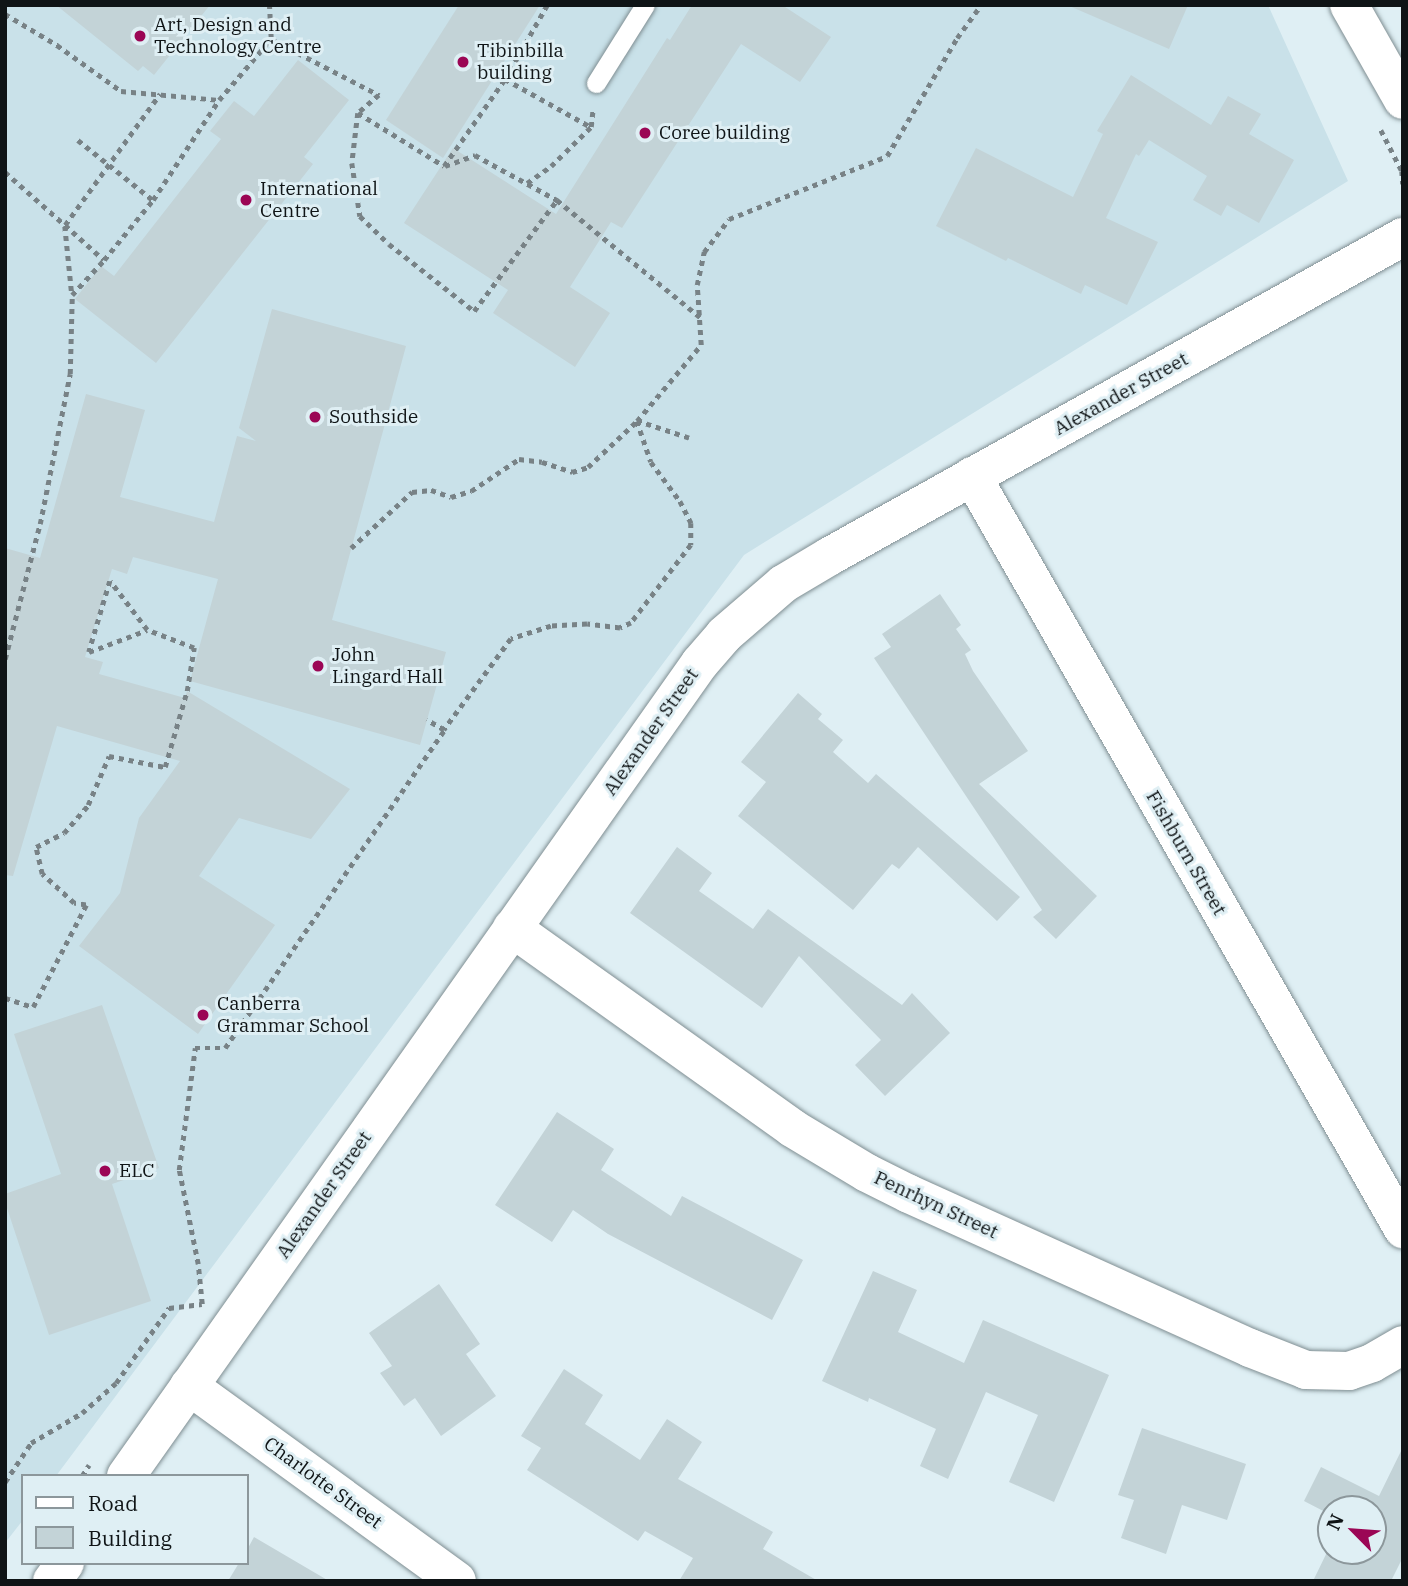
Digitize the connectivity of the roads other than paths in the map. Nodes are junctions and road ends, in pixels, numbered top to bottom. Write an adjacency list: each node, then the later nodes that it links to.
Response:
1 (645, 5): 3 (lane)
2 (1349, 5): 4 (street)
3 (596, 83)
4 (1403, 100)
5 (1403, 237): 6 (street, Alexander Street)
6 (972, 476): 7 (street, Alexander Street); 8 (street, Fishburn Street)
7 (512, 928): 9 (street, Penrhyn Street); 10 (street, Alexander Street)
8 (1403, 1229)
9 (1403, 1345)
10 (189, 1386): 11 (street, Alexander Street); 14 (street, Charlotte Street)
11 (127, 1474)
12 (64, 1565): 13 (street)
13 (52, 1581)
14 (457, 1581)

